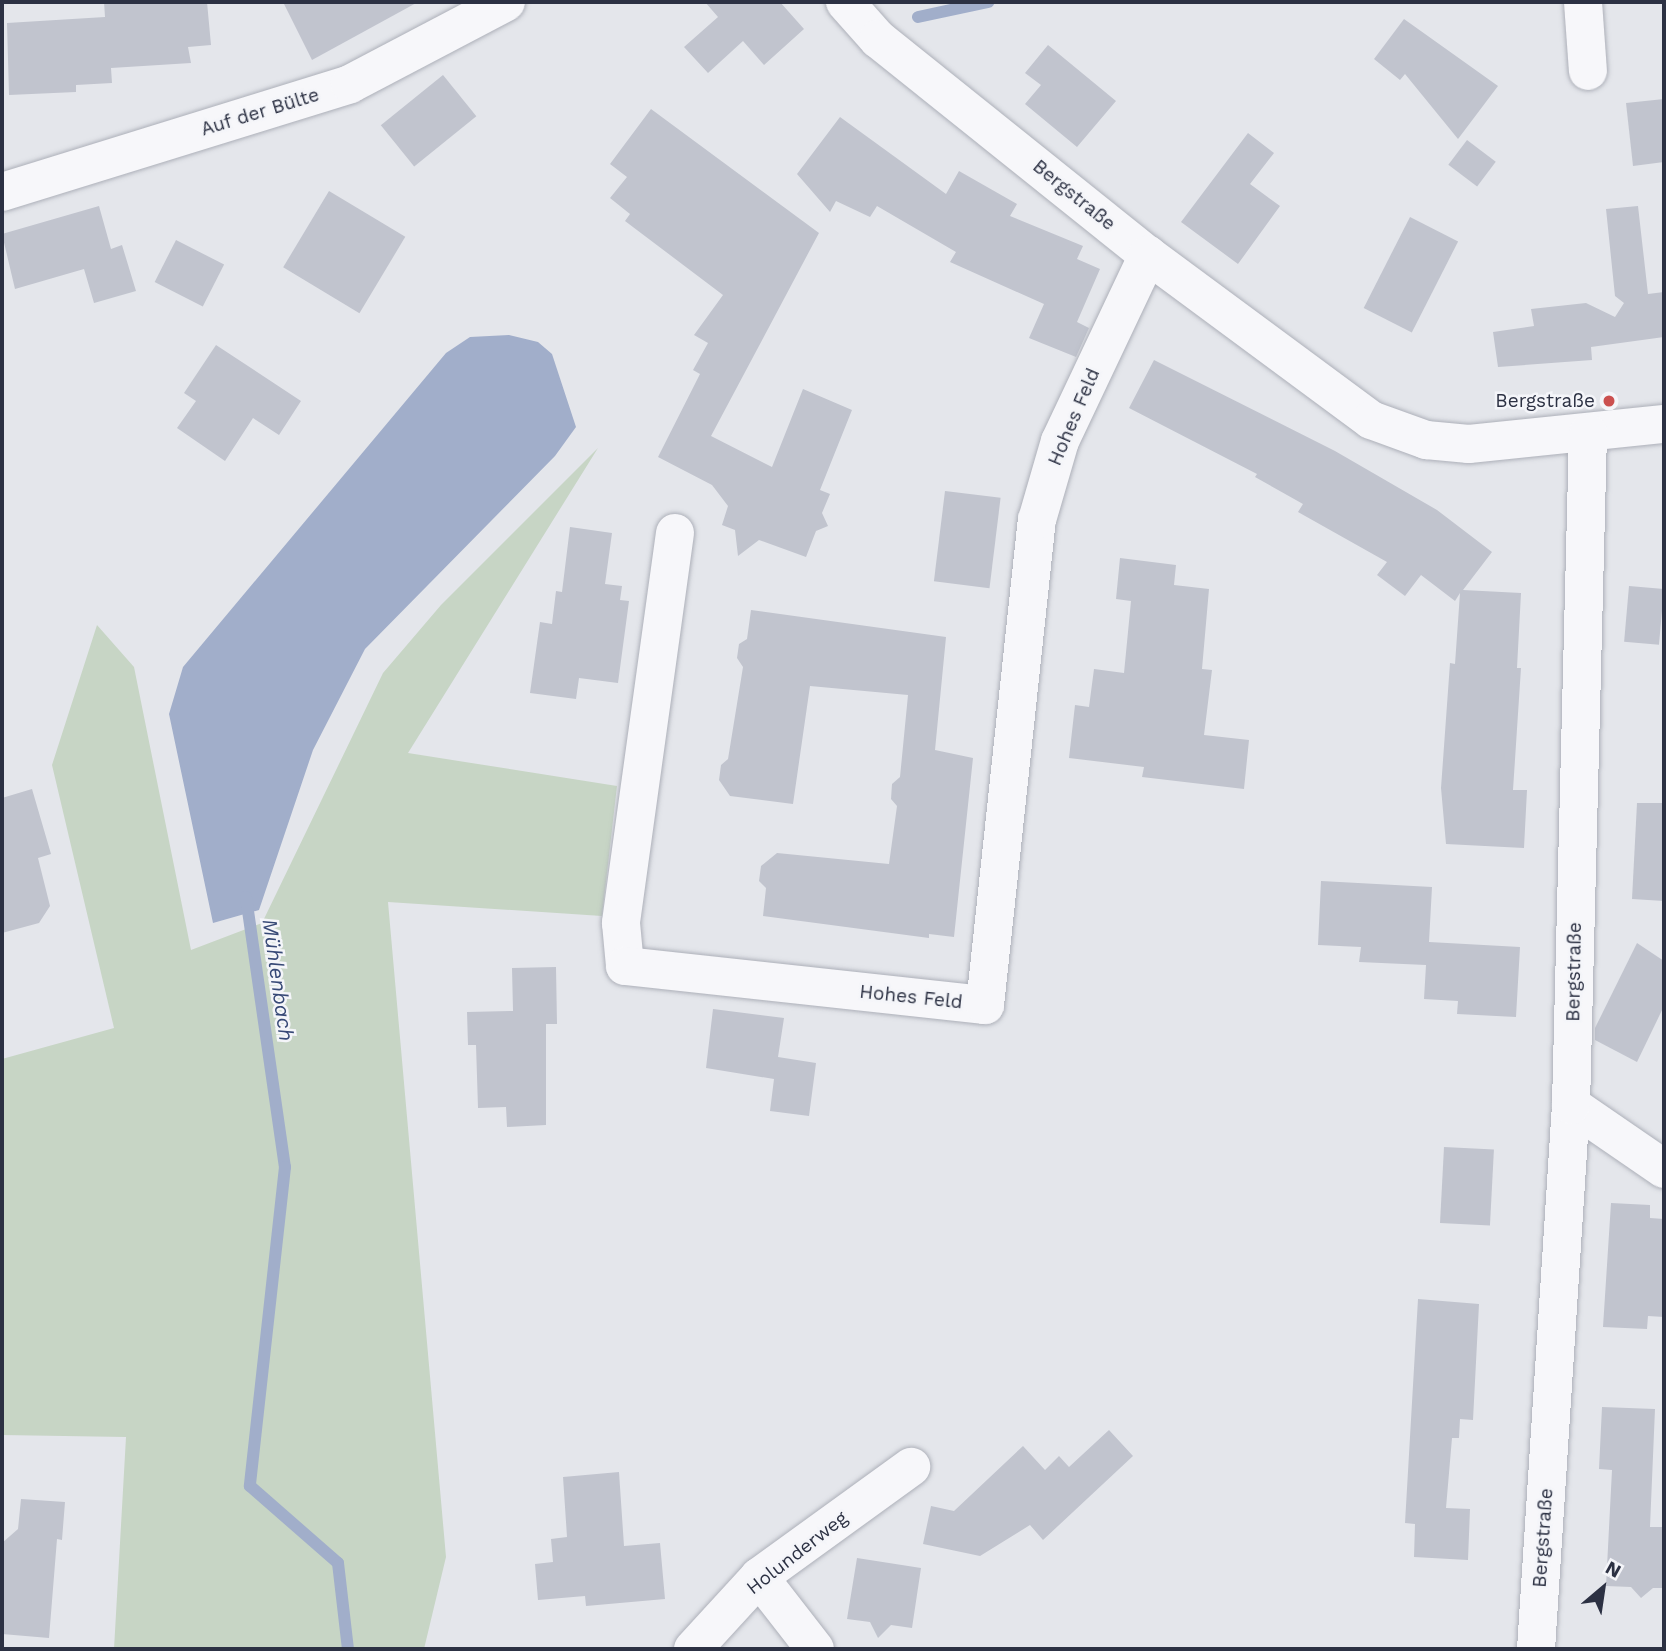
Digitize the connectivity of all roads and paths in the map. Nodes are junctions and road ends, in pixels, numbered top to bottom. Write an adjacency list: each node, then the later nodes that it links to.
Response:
1 (506, 2): 5 (street, Auf der Bülte)
2 (845, 2): 6 (street, Bergstraße)
3 (1583, 2): 4 (street)
4 (1588, 71)
5 (2, 192)
6 (1148, 255): 8 (street, Bergstraße); 9 (street, Hohes Feld)
7 (1664, 424): 8 (street)
8 (1588, 433): 10 (street, Bergstraße)
9 (676, 533)
10 (1571, 1105): 11 (street); 16 (street, Bergstraße)
11 (1664, 1169)
12 (911, 1467): 13 (street, Holunderweg)
13 (759, 1577): 14 (street, Holunderweg); 15 (street)
14 (693, 1649)
15 (815, 1649)
16 (1536, 1649)

